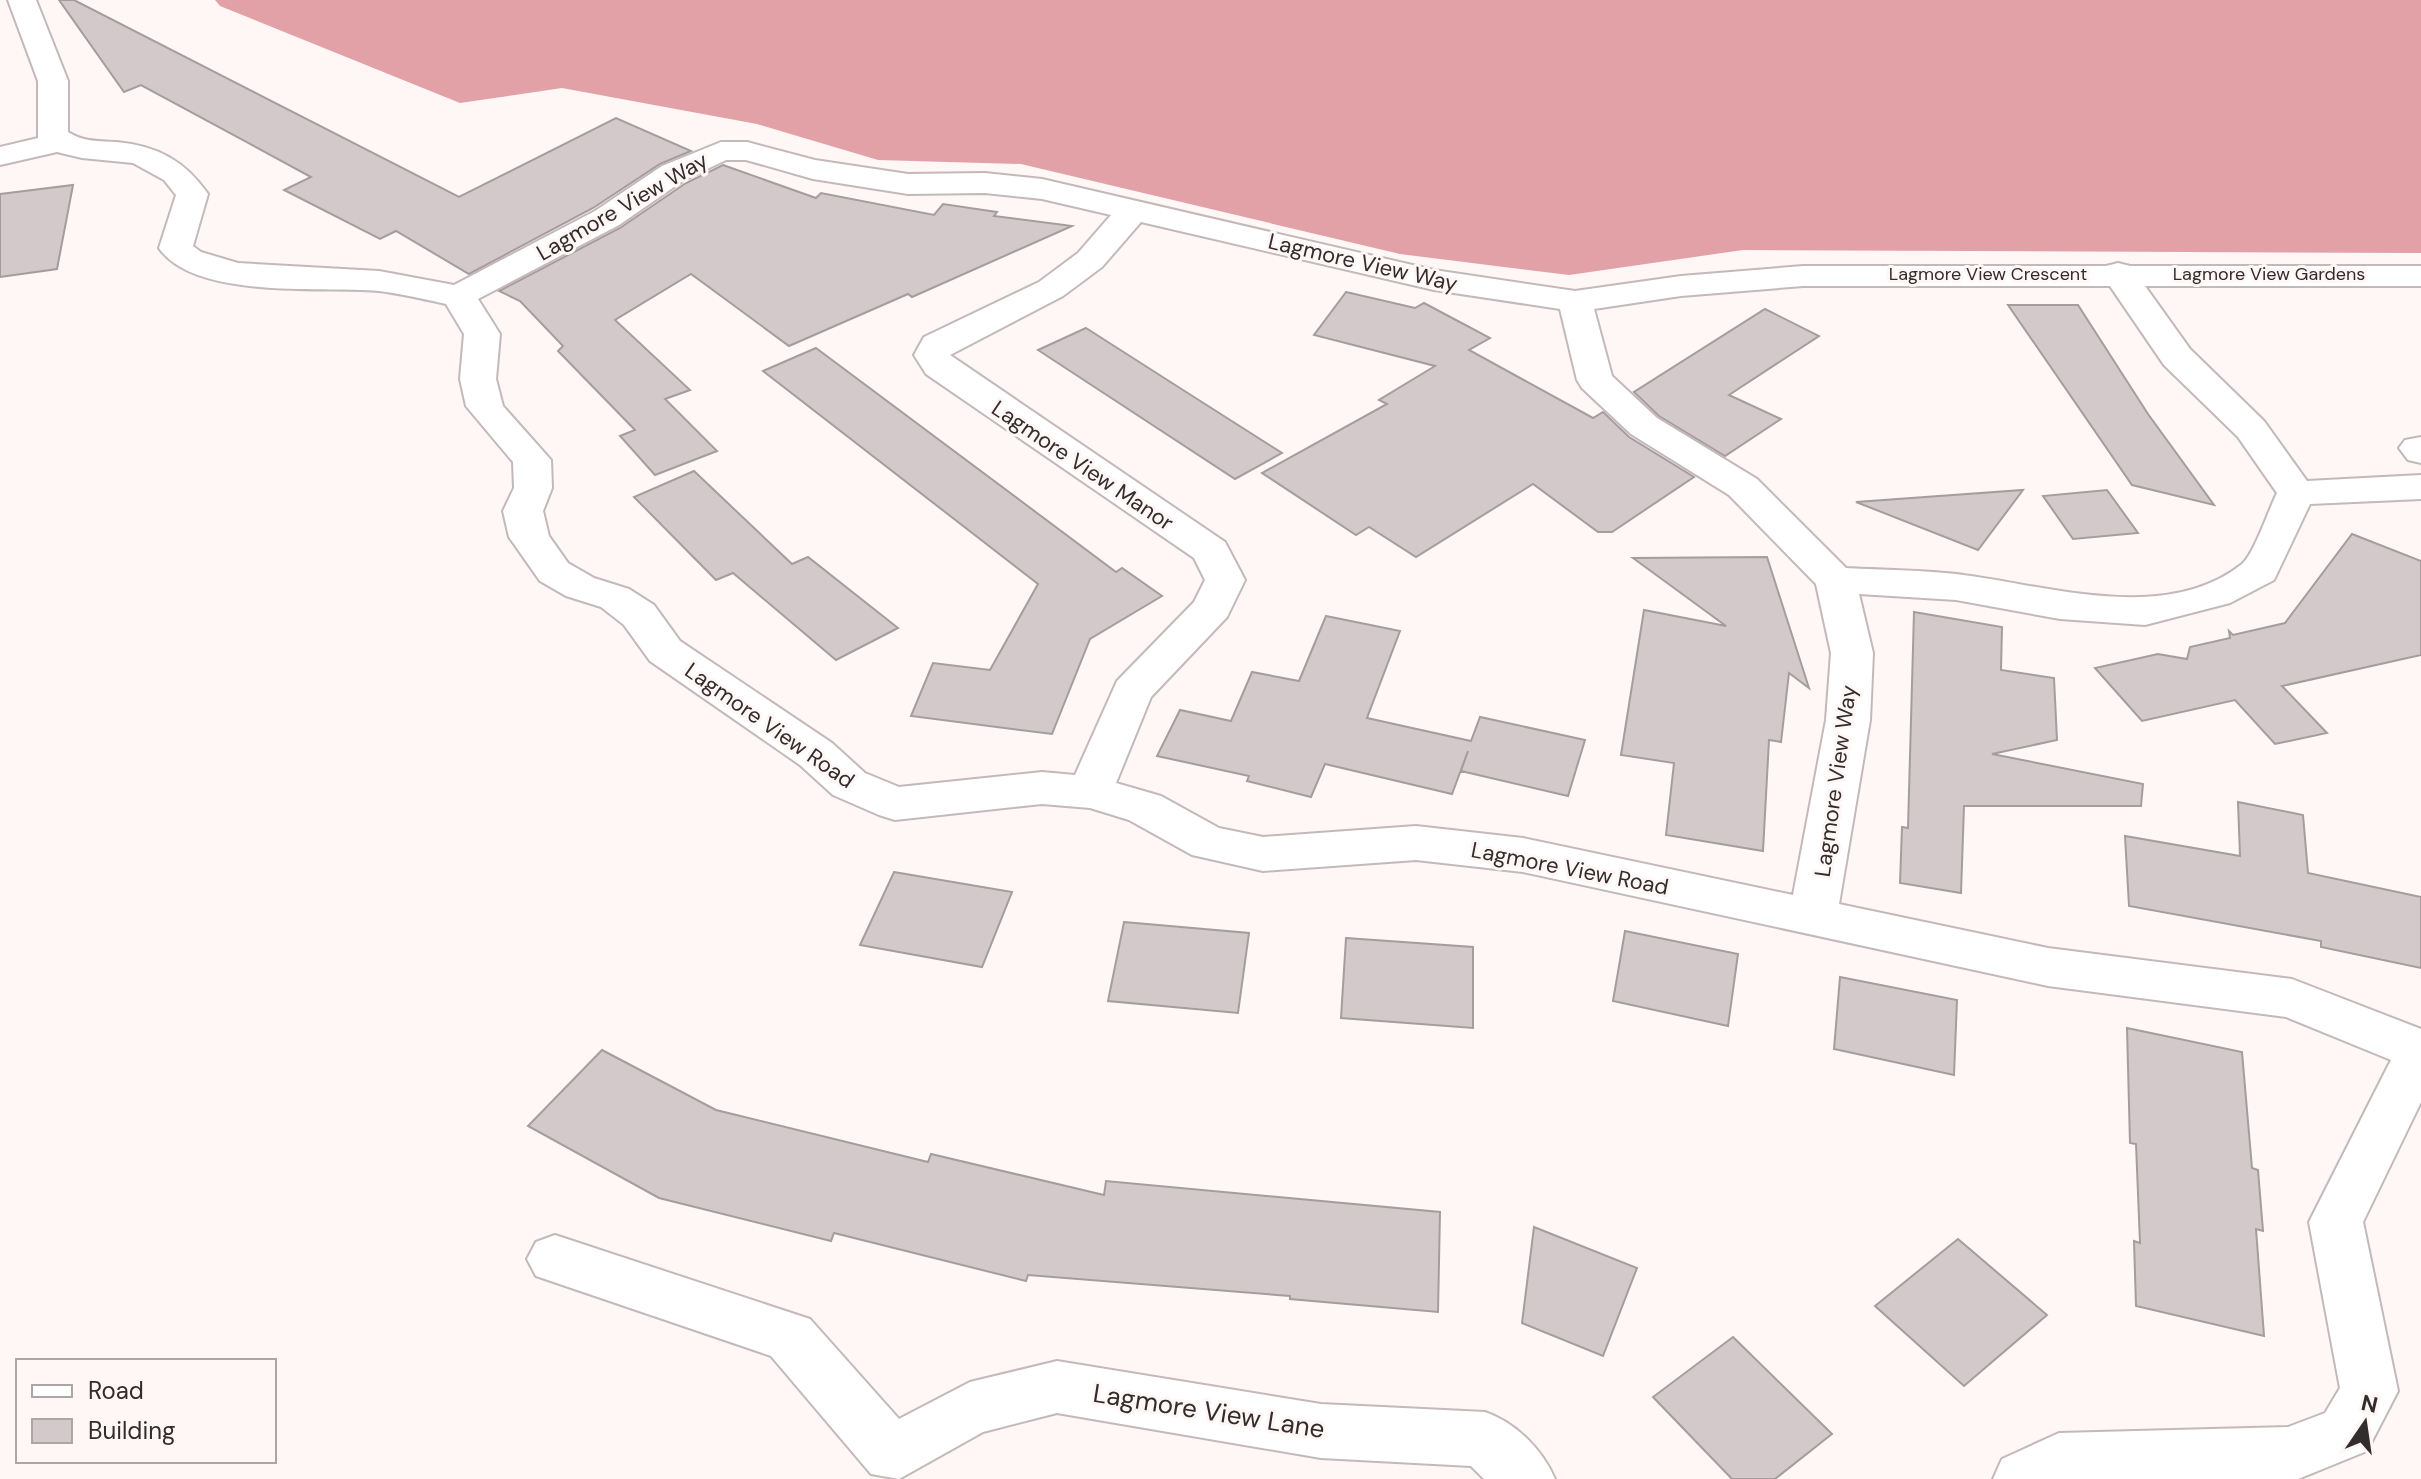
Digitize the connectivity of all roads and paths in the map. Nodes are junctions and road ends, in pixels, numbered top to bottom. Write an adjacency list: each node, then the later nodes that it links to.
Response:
1 (22, 0): 2 (street)
2 (59, 142): 3 (street); 7 (street)
3 (0, 156)
4 (1134, 209): 7 (street, Lagmore View Way); 8 (street, Lagmore View Way); 12 (street, Lagmore View Manor)
5 (2118, 273): 6 (street, Lagmore View Gardens); 8 (street, Lagmore View Crescent); 10 (street, Lagmore View Crescent)
6 (2421, 276)
7 (459, 296): 12 (street, Lagmore View Road)
8 (1575, 301): 11 (street)
9 (2421, 487): 10 (street)
10 (2296, 493): 11 (street)
11 (1835, 580): 13 (street, Lagmore View Way)
12 (1090, 792): 13 (street, Lagmore View Road)
13 (1813, 917): 14 (street, Lagmore View Road)
14 (2421, 1051): 18 (street)
15 (555, 1259): 16 (street, Lagmore View Lane)
16 (900, 1467): 17 (street, Lagmore View Lane)
17 (1525, 1479)
18 (2023, 1479)

